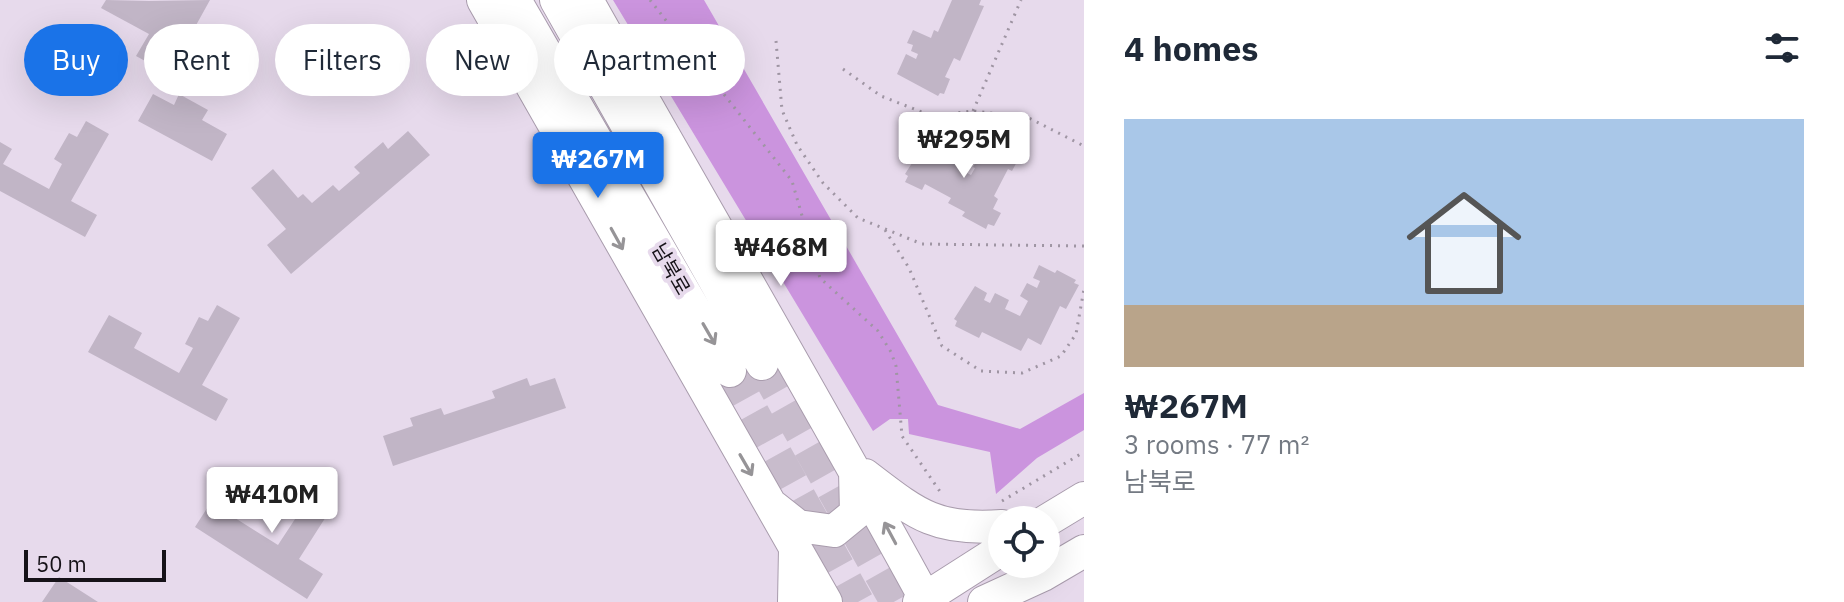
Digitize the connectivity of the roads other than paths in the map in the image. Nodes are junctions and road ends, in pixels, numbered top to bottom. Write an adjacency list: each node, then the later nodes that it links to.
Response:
1 (483, 0): 9 (main road, one-way to 9)
2 (515, 0): 6 (main road, 남북로, one-way to 6)
3 (556, 0): 5 (main road, 남북로)
4 (587, 0): 7 (main road)
5 (762, 364)
6 (730, 371)
7 (855, 468): 9 (main road); 11 (main road); 18 (main road, one-way to 7)
8 (1084, 498): 10 (main road)
9 (768, 501): 12 (main road)
10 (1060, 513)
11 (988, 520)
12 (795, 549): 19 (main road); 20 (main road)
13 (1084, 551): 15 (main road)
14 (988, 558): 18 (main road)
15 (1060, 565)
16 (1035, 578): 21 (main road)
17 (1044, 578): 22 (main road)
18 (924, 601)
19 (794, 602)
20 (826, 602)
21 (984, 602)
22 (1027, 602)

